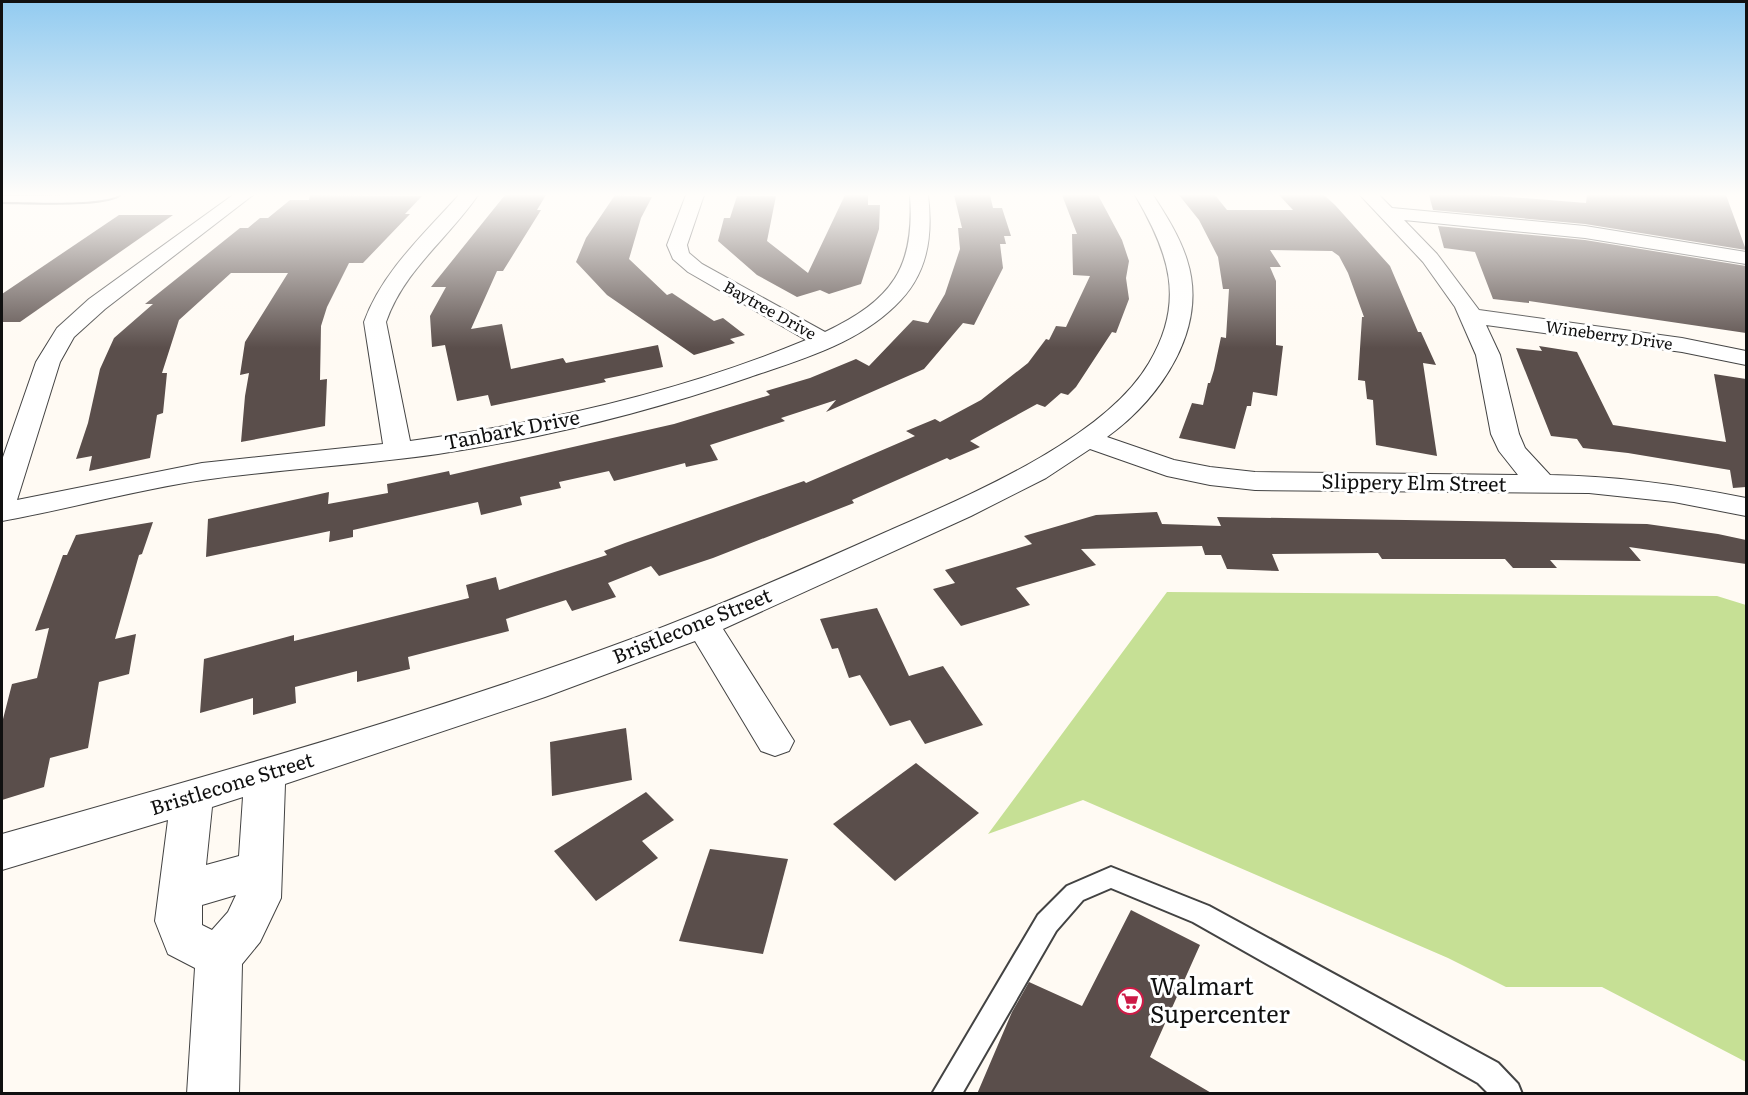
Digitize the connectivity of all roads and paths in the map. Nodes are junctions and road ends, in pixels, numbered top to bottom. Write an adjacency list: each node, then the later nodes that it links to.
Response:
1 (175, 246): 15 (street)
2 (425, 246): 13 (street)
3 (677, 246): 10 (street, Baytree Drive)
4 (920, 246): 10 (street, Tanbark Drive)
5 (1172, 246): 12 (street, Bristlecone Street)
6 (1419, 246): 9 (street)
7 (1672, 246): 8 (street)
8 (1746, 258)
9 (1470, 316): 11 (street, Wineberry Drive); 14 (street)
10 (823, 340): 13 (street, Tanbark Drive)
11 (1746, 358)
12 (1086, 439): 14 (street, Slippery Elm Street); 18 (street, Bristlecone Street)
13 (398, 451): 17 (street, Tanbark Drive)
14 (1542, 484): 16 (street, Slippery Elm Street)
15 (2, 501)
16 (1746, 507)
17 (2, 512)
18 (702, 623): 19 (street); 20 (street, Bristlecone Street)
19 (775, 741)
20 (265, 776): 21 (street, Bristlecone Street); 23 (street)
21 (192, 797): 22 (street, Bristlecone Street); 24 (street)
22 (2, 852)
23 (259, 870): 24 (street); 25 (street)
24 (182, 892): 25 (street)
25 (219, 957): 26 (street)
26 (213, 1094)
27 (946, 1094): 28 (lane)
28 (1508, 1094)

